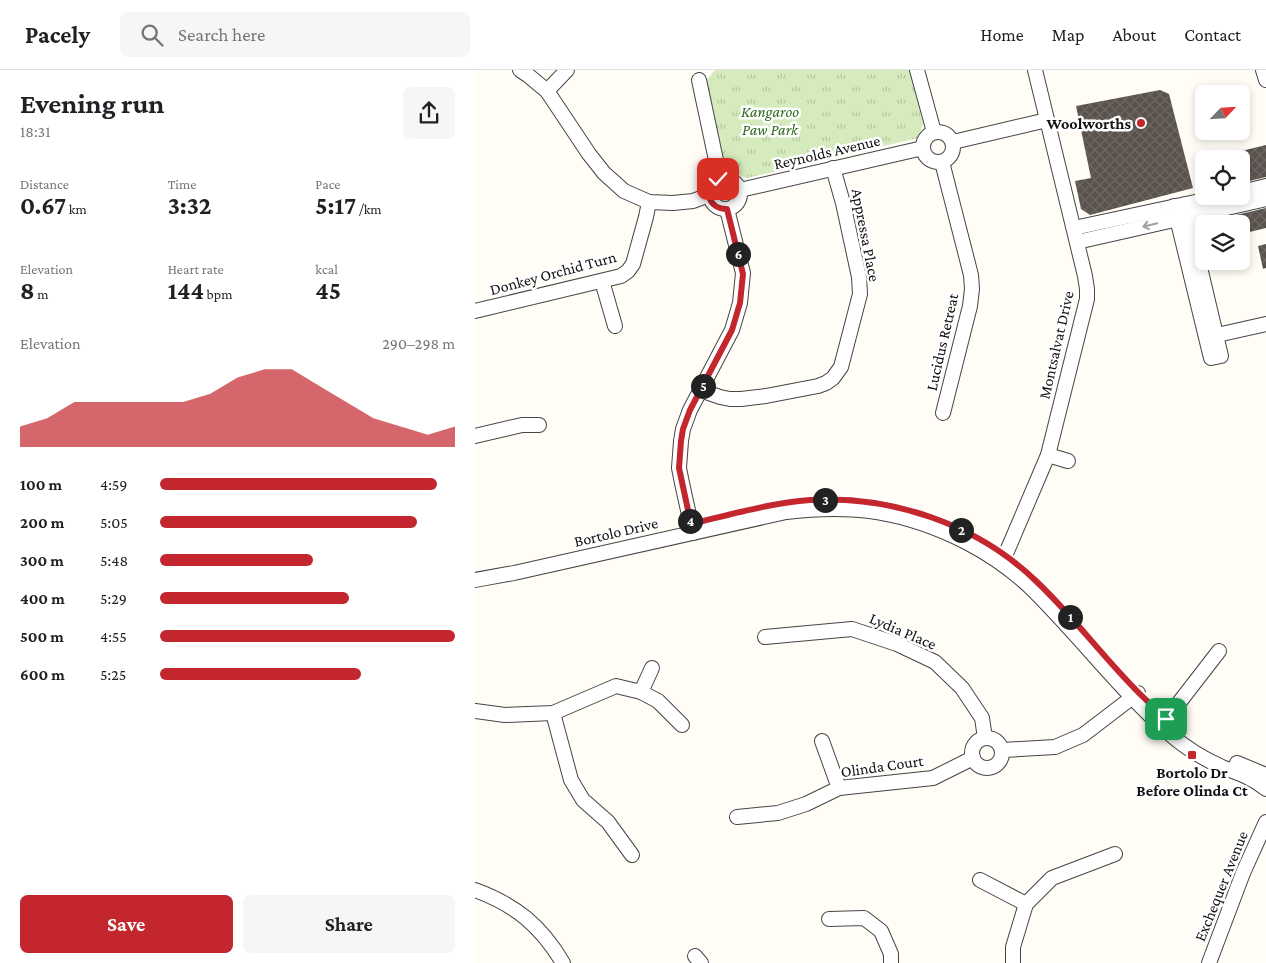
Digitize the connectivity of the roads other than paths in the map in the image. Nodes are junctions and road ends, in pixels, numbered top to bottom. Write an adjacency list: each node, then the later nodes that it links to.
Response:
1 (520, 70): 8 (street)
2 (567, 70): 8 (street)
3 (917, 70): 10 (street)
4 (1035, 70): 9 (street, Montsalvat Drive)
5 (1263, 70): 7 (street)
6 (699, 80): 15 (street)
7 (1266, 80)
8 (547, 92): 21 (street)
9 (1047, 120): 11 (street); 25 (street, Montsalvat Drive)
10 (934, 132): 11 (street); 12 (street)
11 (953, 142): 13 (street)
12 (923, 148): 13 (street); 14 (street, Reynolds Avenue)
13 (942, 162): 34 (street, Lucidus Retreat)
14 (833, 168): 17 (street, Reynolds Avenue); 33 (street, Appressa Place)
15 (720, 179): 17 (street); 19 (street)
16 (1266, 186): 18 (street)
17 (740, 190): 23 (street)
18 (1250, 190)
19 (709, 195): 21 (street); 23 (street)
20 (1266, 199): 24 (street)
21 (649, 202): 27 (street, Donkey Orchid Turn)
22 (1198, 205): 24 (street)
23 (727, 209): 33 (street)
24 (1182, 211): 25 (street); 26 (street, one-way to 26); 31 (street)
25 (1074, 228): 26 (street, Montsalvat Drive)
26 (1077, 242): 37 (street, Montsalvat Drive)
27 (602, 281): 28 (street, Donkey Orchid Turn); 30 (street)
28 (475, 311)
29 (1266, 324): 31 (street)
30 (615, 326)
31 (1211, 336): 32 (street)
32 (1216, 357)
33 (700, 390): 39 (street)
34 (943, 413)
35 (539, 425): 36 (street)
36 (475, 436)
37 (1048, 455): 38 (street); 40 (street, Montsalvat Drive)
38 (1068, 461)
39 (692, 528): 40 (street, Bortolo Drive); 41 (street, Bortolo Drive); 42 (street, Bortolo Drive)
40 (1004, 559): 47 (street, Bortolo Drive)
41 (475, 571)
42 (475, 580)
43 (765, 637): 52 (street, Lydia Place)
44 (1219, 652): 50 (street)
45 (652, 668): 46 (street)
46 (641, 692): 49 (street); 51 (street)
47 (1135, 695): 50 (street, Bortolo Drive); 54 (street)
48 (475, 712): 49 (street)
49 (553, 713): 62 (street)
50 (1164, 723): 56 (street, Bortolo Drive); 58 (street, Bortolo Drive)
51 (682, 724)
52 (985, 738): 54 (street); 55 (street)
53 (823, 741): 57 (street)
54 (1003, 750): 55 (street)
55 (973, 758): 57 (street, Olinda Court)
56 (1266, 775)
57 (839, 788): 59 (street, Olinda Court)
58 (1266, 789)
59 (737, 817)
60 (1266, 822): 70 (street, Exchequer Avenue)
61 (1115, 854): 65 (street)
62 (632, 855)
63 (980, 880): 65 (street)
64 (475, 890): 67 (street)
65 (1026, 904): 69 (street)
66 (829, 919): 68 (street)
67 (563, 963)
68 (891, 963)
69 (1013, 963)
70 (1209, 963)

